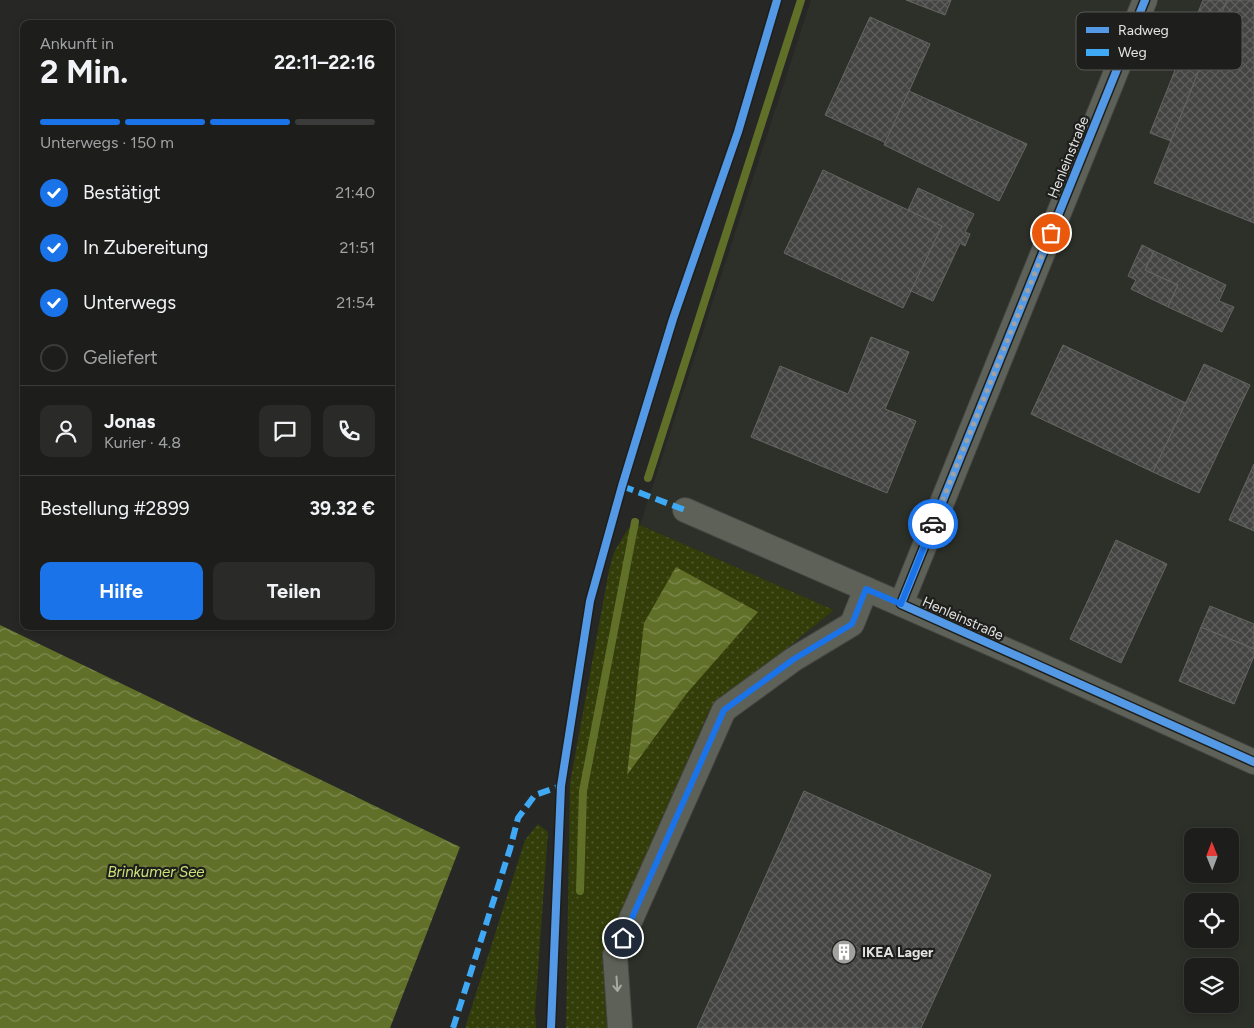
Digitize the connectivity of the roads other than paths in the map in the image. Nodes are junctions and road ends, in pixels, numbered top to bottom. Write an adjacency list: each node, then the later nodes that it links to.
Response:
1 (1145, 0): 2 (street, Henleinstraße)
2 (1140, 12)
3 (1117, 70): 6 (street, Henleinstraße)
4 (685, 510): 5 (street)
5 (866, 589): 6 (street); 8 (street, one-way to 8)
6 (901, 604): 7 (street, Henleinstraße)
7 (1254, 762)
8 (620, 1028)

